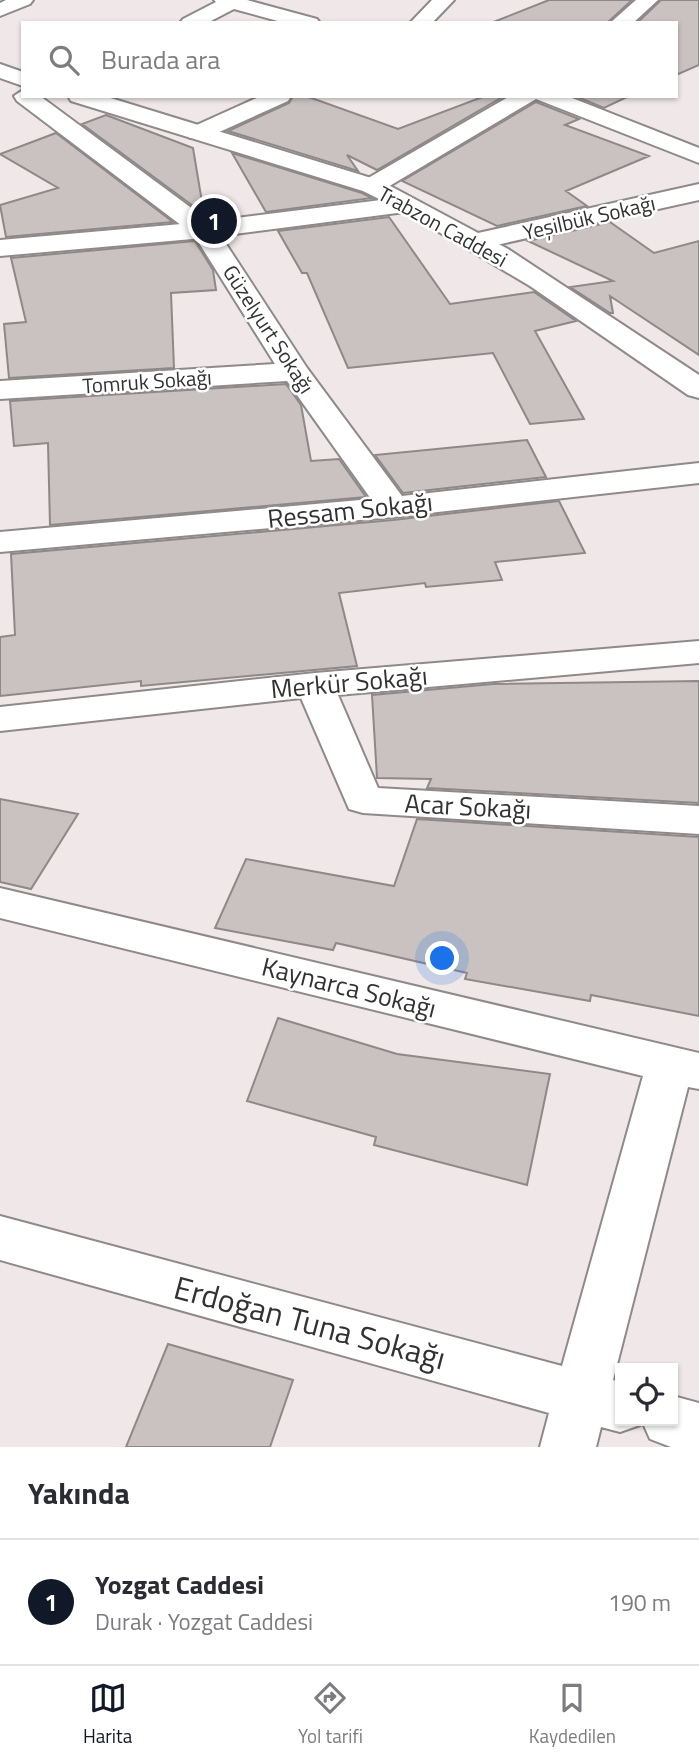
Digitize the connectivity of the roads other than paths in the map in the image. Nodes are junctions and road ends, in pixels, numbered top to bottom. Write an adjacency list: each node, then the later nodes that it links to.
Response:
1 (23, 0): 5 (street)
2 (444, 0): 8 (street)
3 (649, 0): 9 (street)
4 (231, 1): 6 (street); 7 (street)
5 (0, 10)
6 (194, 21)
7 (303, 21)
8 (422, 21)
9 (623, 21)
10 (0, 71): 12 (street)
11 (0, 78): 13 (street, Güzelyurt Sokağı)
12 (21, 78)
13 (21, 93)
14 (28, 98): 24 (street, Güzelyurt Sokağı)
15 (85, 98): 19 (street, Trabzon Caddesi)
16 (276, 98): 19 (street)
17 (524, 98): 21 (street)
18 (552, 98): 20 (street)
19 (198, 133): 21 (street, Trabzon Caddesi)
20 (694, 149)
21 (372, 186): 23 (street, Trabzon Caddesi)
22 (697, 194): 25 (street, Yeşilbük Sokağı)
23 (410, 204): 24 (street); 25 (street, Trabzon Caddesi)
24 (204, 230): 26 (street); 27 (street, Güzelyurt Sokağı)
25 (478, 242): 28 (street, Trabzon Caddesi)
26 (0, 248)
27 (295, 372): 29 (street, Tomruk Sokağı); 31 (street, Güzelyurt Sokağı)
28 (699, 389)
29 (0, 390)
30 (699, 473): 31 (street, Ressam Sokağı)
31 (393, 507): 32 (street, Ressam Sokağı)
32 (0, 542)
33 (699, 652): 34 (street, Merkür Sokağı)
34 (315, 685): 35 (street, Merkür Sokağı); 36 (street, Acar Sokağı)
35 (0, 719)
36 (699, 820)
37 (0, 903): 38 (street, Kaynarca Sokağı)
38 (684, 1067): 40 (street)
39 (0, 1238): 40 (street, Erdoğan Tuna Sokağı)
40 (601, 1402): 43 (street)
41 (678, 1423): 42 (street)
42 (699, 1429)
43 (568, 1447)

